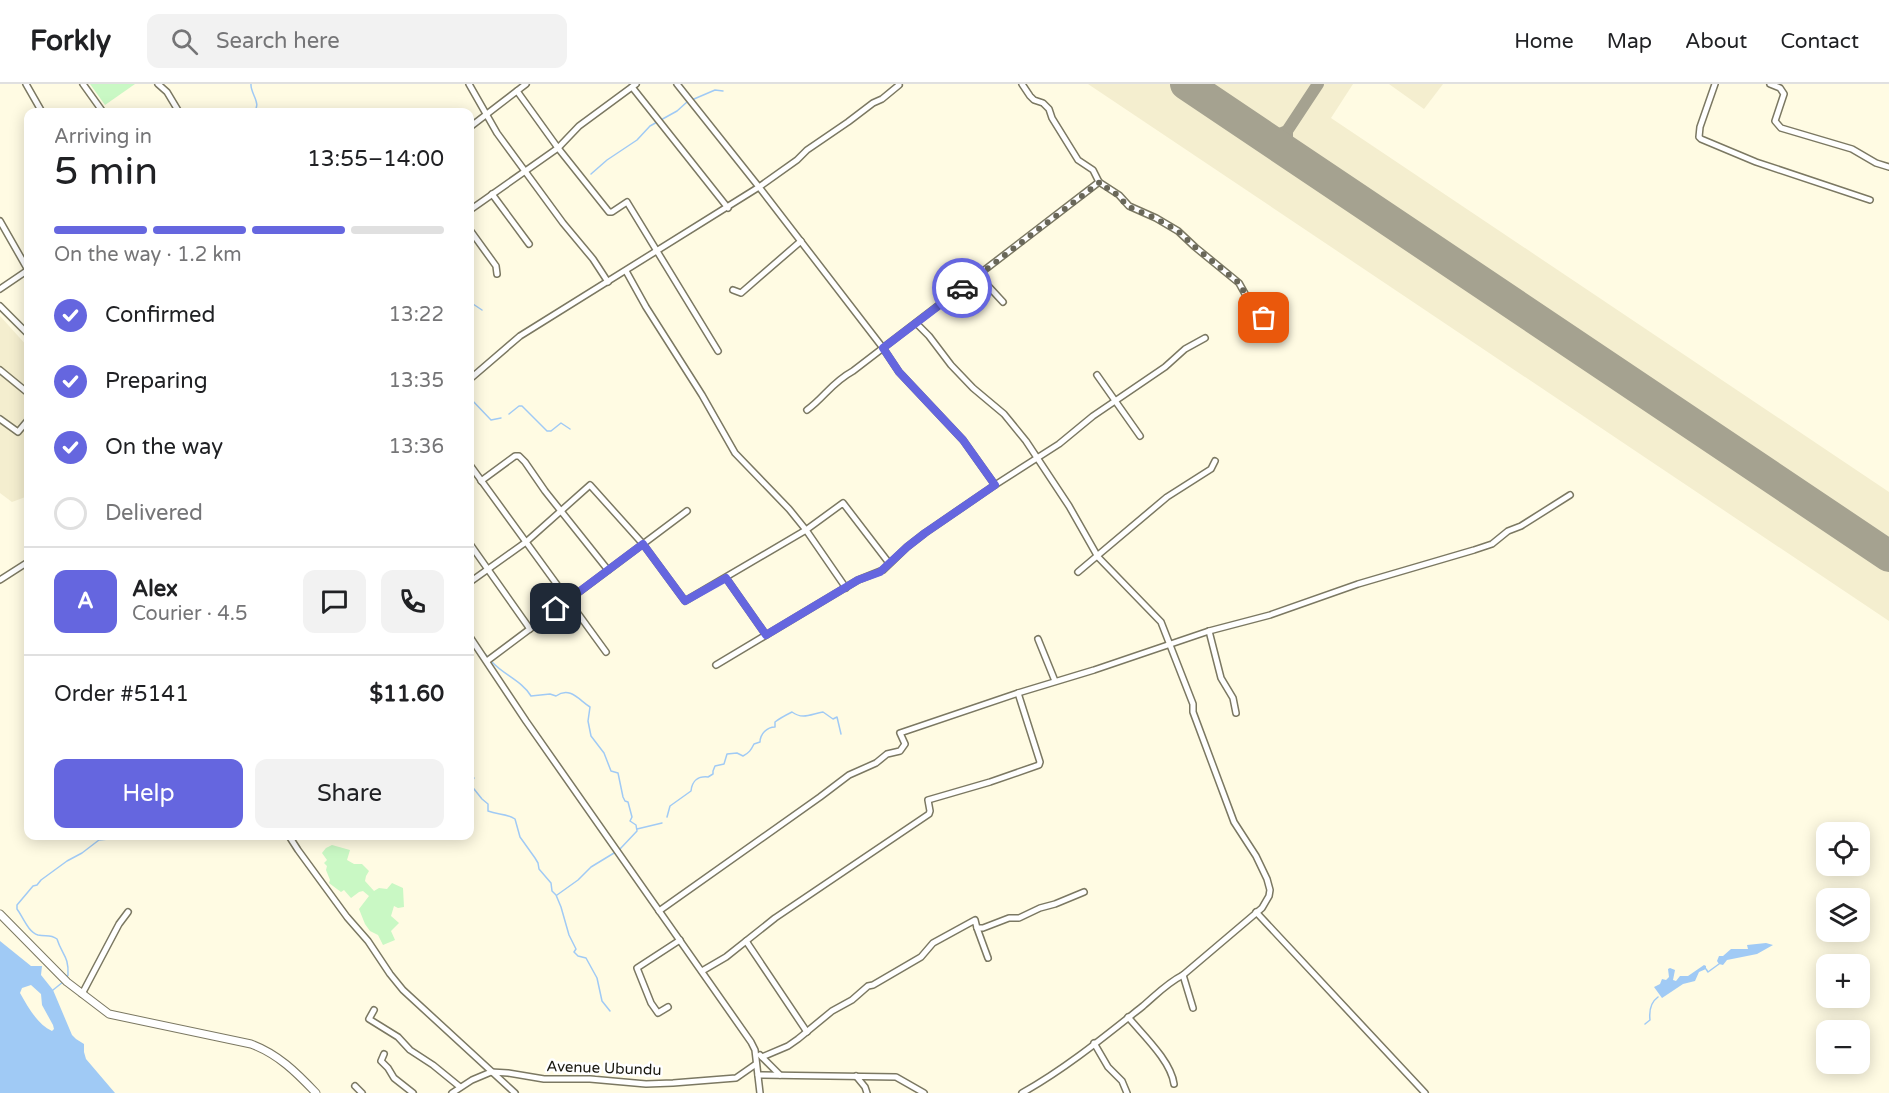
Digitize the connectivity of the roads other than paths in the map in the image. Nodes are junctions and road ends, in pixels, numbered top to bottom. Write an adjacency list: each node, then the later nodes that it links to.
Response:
1 (26, 84): 13 (street)
2 (83, 84): 14 (street)
3 (158, 84): 15 (street)
4 (469, 84): 16 (street)
5 (526, 84): 12 (street)
6 (677, 84): 22 (street)
7 (1022, 84): 21 (street)
8 (1715, 84): 24 (street)
9 (1770, 84): 19 (street)
10 (899, 85): 22 (street)
11 (634, 86): 18 (street); 26 (street)
12 (517, 91): 16 (street); 18 (street)
13 (40, 108)
14 (100, 108)
15 (177, 108)
16 (486, 115): 17 (street); 20 (street)
17 (474, 124)
18 (558, 148): 20 (street); 31 (street)
19 (1889, 167)
20 (524, 171): 23 (street); 37 (street)
21 (1100, 182): 36 (street); 42 (street)
22 (759, 187): 26 (street); 29 (street)
23 (492, 194): 25 (street); 30 (street)
24 (1870, 200)
25 (474, 207)
26 (728, 208): 31 (street)
27 (0, 221): 32 (street)
28 (474, 236): 35 (street)
29 (801, 241): 39 (street); 46 (street)
30 (529, 244)
31 (658, 251): 33 (street); 47 (street)
32 (24, 263)
33 (626, 271): 37 (street); 65 (street)
34 (24, 273): 38 (street)
35 (497, 274)
36 (978, 275): 40 (street); 43 (street)
37 (608, 282): 50 (street)
38 (0, 289)
39 (733, 290)
40 (1004, 302)
41 (0, 306): 44 (street)
42 (1264, 318)
43 (916, 323): 46 (street); 57 (street)
44 (24, 330)
45 (1205, 338): 52 (street)
46 (883, 348): 53 (street); 61 (street)
47 (718, 351)
48 (0, 370): 51 (street)
49 (1096, 375): 52 (street)
50 (474, 376)
51 (24, 390)
52 (1115, 401): 56 (street); 57 (street)
53 (807, 410)
54 (0, 419): 55 (street)
55 (24, 425)
56 (1140, 436)
57 (1036, 458): 61 (street); 69 (street)
58 (1215, 461): 69 (street)
59 (474, 471): 60 (street)
60 (481, 481): 63 (street); 66 (street)
61 (995, 485): 70 (street)
62 (1570, 495): 81 (street)
63 (560, 511): 66 (street); 67 (street); 73 (street)
64 (687, 511): 67 (street)
65 (806, 530): 70 (street); 75 (street); 78 (street)
66 (526, 542): 72 (street); 79 (street)
67 (643, 544): 73 (street); 75 (street)
68 (474, 550): 72 (street)
69 (1098, 557): 74 (street); 85 (street)
70 (889, 563): 78 (street)
71 (24, 565): 77 (street)
72 (488, 570): 76 (street); 80 (street)
73 (608, 570): 79 (street)
74 (1078, 572)
75 (726, 578): 82 (street)
76 (474, 579)
77 (0, 580)
78 (846, 588): 82 (street)
79 (568, 600): 80 (street); 86 (street)
80 (530, 628): 87 (street)
81 (1209, 631): 85 (street); 91 (street)
82 (766, 635): 88 (street)
83 (1038, 639): 89 (street)
84 (474, 643): 87 (street)
85 (1169, 645): 89 (street); 96 (street)
86 (606, 652)
87 (487, 661): 94 (street)
88 (716, 664)
89 (1055, 681): 90 (street)
90 (1018, 693): 94 (street); 100 (street)
91 (1236, 714)
92 (292, 840): 115 (street)
93 (1084, 892): 98 (street)
94 (659, 910): 99 (street)
95 (128, 912): 104 (street)
96 (1256, 912): 103 (street); 132 (street)
97 (0, 914): 104 (street)
98 (977, 928): 101 (street); 109 (street)
99 (680, 940): 102 (street); 105 (street)
100 (746, 941): 102 (street); 109 (street)
101 (988, 958)
102 (702, 971): 111 (street)
103 (1183, 975): 106 (street); 108 (street)
104 (82, 994): 122 (street)
105 (668, 1007)
106 (1193, 1008)
107 (374, 1010): 121 (street)
108 (1128, 1017): 110 (street); 119 (street)
109 (807, 1032): 113 (street)
110 (1094, 1043): 130 (street); 131 (street)
111 (755, 1050): 113 (street); 114 (street)
112 (384, 1054): 124 (street)
113 (762, 1057): 117 (street)
114 (756, 1064): 115 (street, Avenue Ubundu); 116 (street)
115 (491, 1072): 121 (street); 126 (street)
116 (758, 1074): 117 (street); 127 (street)
117 (780, 1075): 118 (street)
118 (856, 1076): 128 (street); 129 (street)
119 (1174, 1084)
120 (355, 1086): 123 (street)
121 (460, 1087): 125 (street)
122 (316, 1093)
123 (362, 1093)
124 (413, 1093)
125 (452, 1093)
126 (515, 1093)
127 (760, 1093)
128 (867, 1093)
129 (924, 1093)
130 (1022, 1093)
131 (1127, 1093)
132 (1425, 1093)

